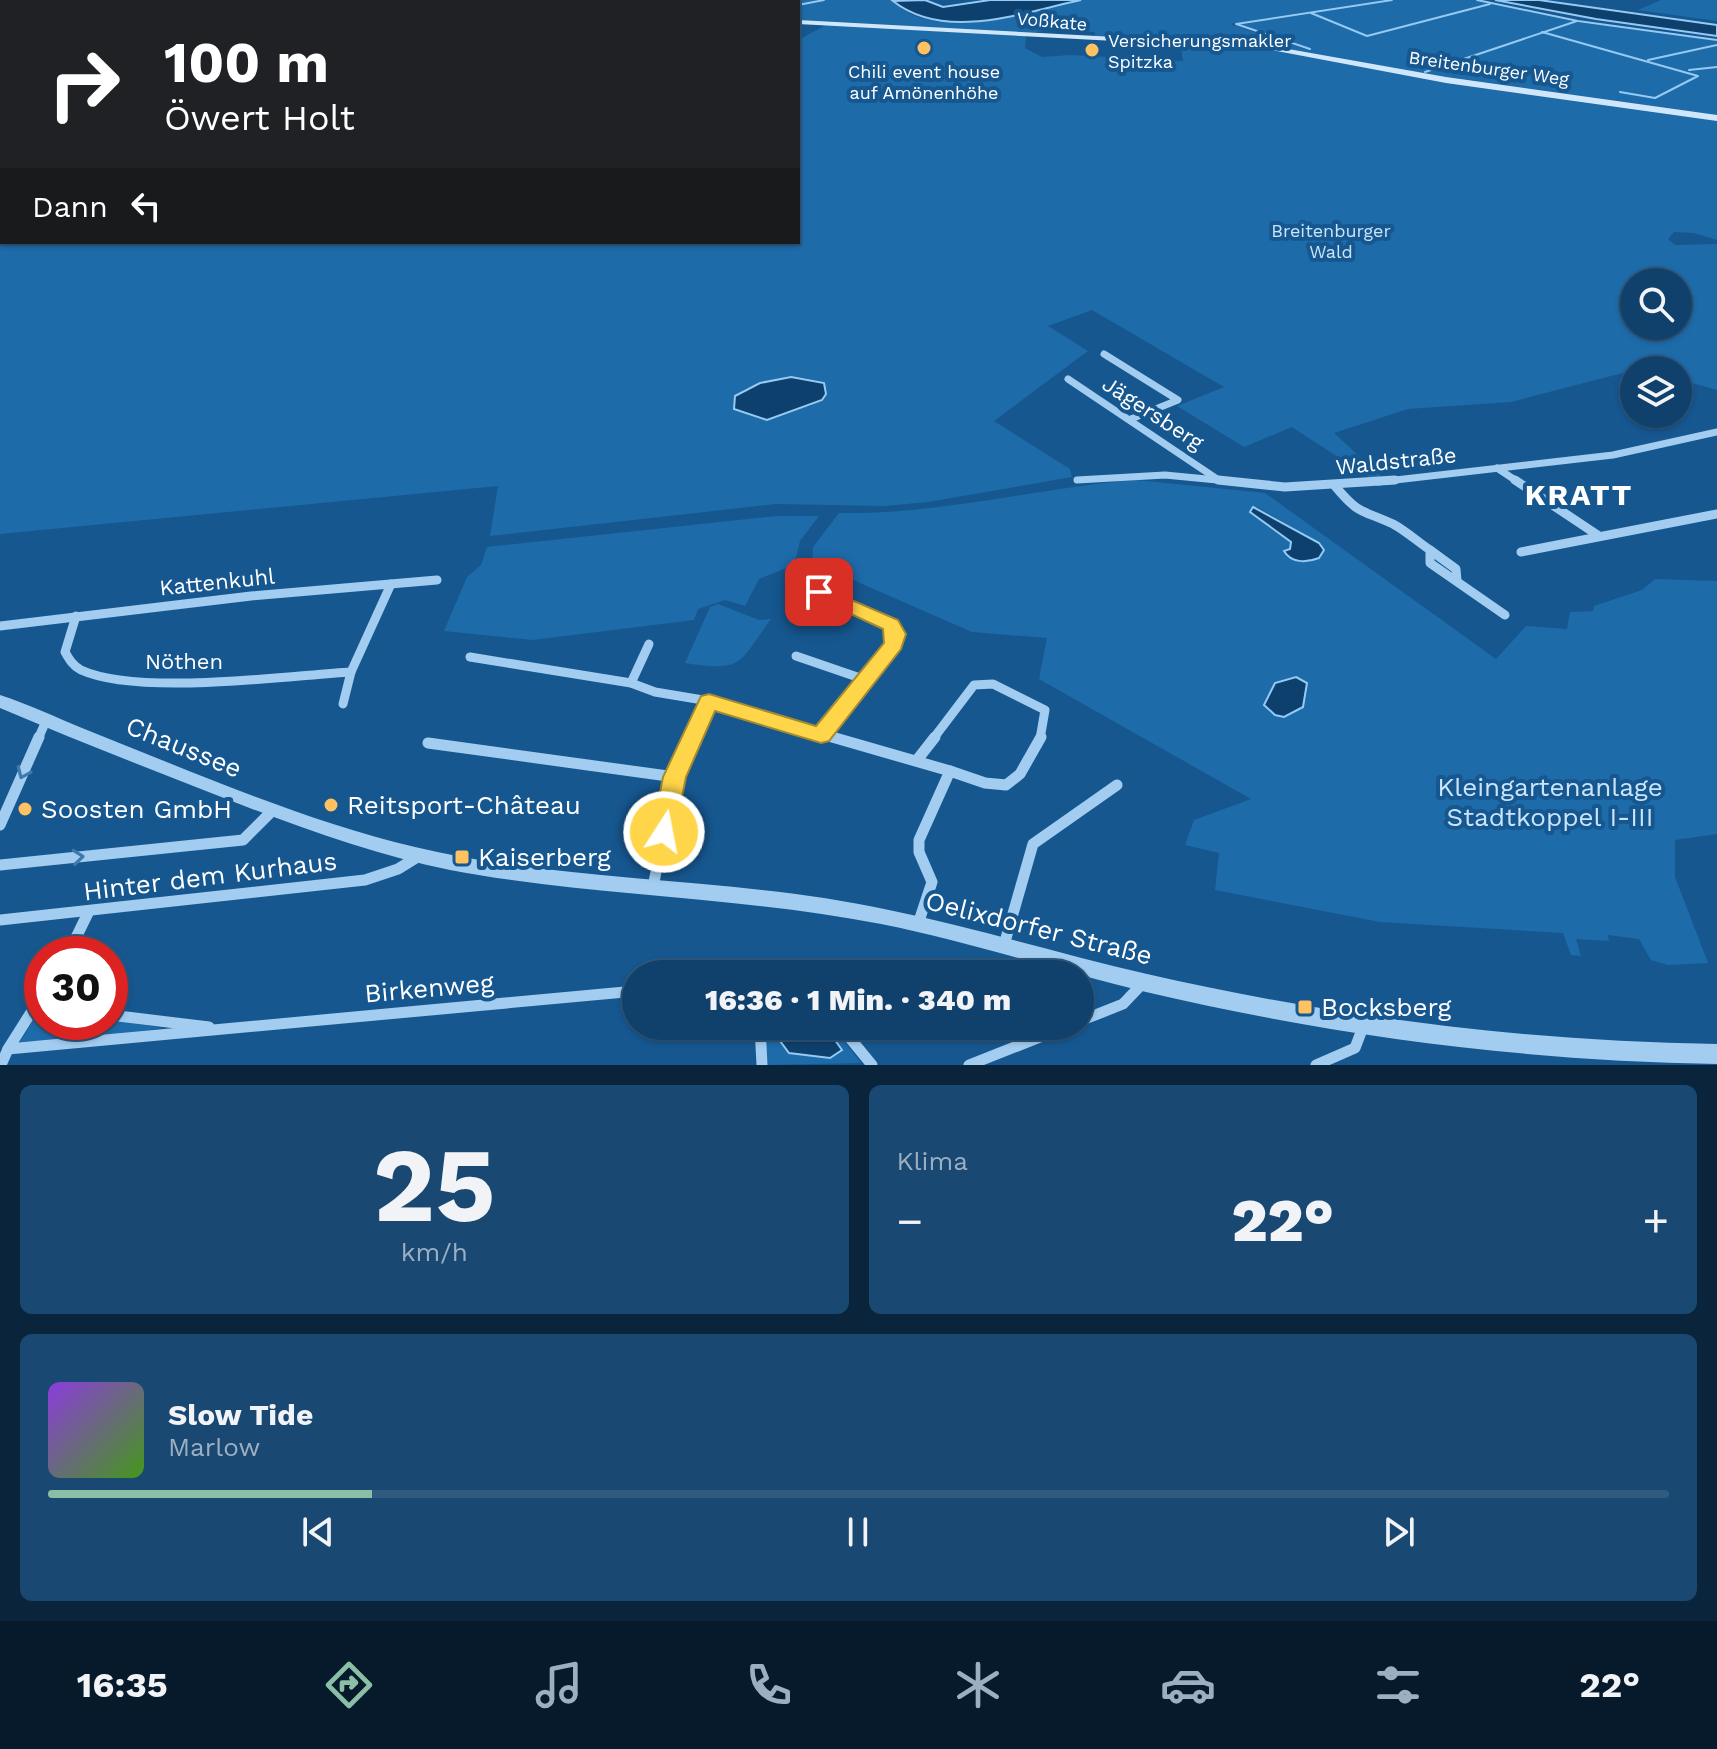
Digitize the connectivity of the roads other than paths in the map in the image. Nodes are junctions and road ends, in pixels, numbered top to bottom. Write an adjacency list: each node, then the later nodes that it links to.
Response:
1 (800, 22): 2 (main road, Voßkate)
2 (1257, 46): 3 (main road, Breitenburger Weg)
3 (1717, 118)
4 (1104, 354): 6 (street)
5 (1068, 379): 6 (street, Jägersberg)
6 (1131, 419): 9 (street, Jägersberg)
7 (1715, 434): 8 (street, Waldstraße)
8 (1497, 468): 11 (street, Waldstraße); 13 (street)
9 (1217, 479): 10 (street, Waldstraße); 11 (street, Waldstraße)
10 (1077, 480)
11 (1335, 486): 18 (street)
12 (1717, 514): 13 (street)
13 (1599, 536): 14 (street)
14 (1521, 552)
15 (437, 580): 16 (street, Kattenkuhl)
16 (391, 584): 19 (street, Kattenkuhl); 24 (street)
17 (819, 592): 25 (street)
18 (1505, 615)
19 (76, 616): 20 (street, Kattenkuhl); 24 (street, Nöthen)
20 (0, 626)
21 (649, 644): 26 (street)
22 (796, 656): 25 (street)
23 (470, 657): 26 (street)
24 (351, 672): 29 (street)
25 (866, 680): 31 (street)
26 (631, 683): 28 (street)
27 (0, 701): 30 (street, Chaussee)
28 (709, 701): 31 (street); 35 (street)
29 (343, 704)
30 (46, 721): 37 (street, Chaussee); 38 (street, one-way to 38)
31 (821, 735): 33 (street)
32 (428, 743): 35 (street)
33 (917, 760): 34 (street); 34 (street)
34 (950, 771): 45 (street)
35 (675, 777): 42 (street)
36 (1117, 785): 47 (street)
37 (273, 810): 39 (street, Chaussee); 41 (street, one-way to 37)
38 (0, 825)
39 (350, 836): 40 (street, Oelixdorfer Straße)
40 (420, 855): 42 (street, Oelixdorfer Straße); 43 (street, Hinter dem Kurhaus)
41 (0, 865)
42 (653, 887): 45 (street, Oelixdorfer Straße)
43 (88, 913): 44 (street, Hinter dem Kurhaus); 46 (street)
44 (0, 920)
45 (918, 924): 47 (street, Oelixdorfer Straße)
46 (77, 936)
47 (1004, 945): 48 (street, Oelixdorfer Straße)
48 (1144, 982): 50 (street); 53 (street, Oelixdorfer Straße)
49 (622, 992): 54 (street, Birkenweg)
50 (1094, 1015)
51 (128, 1017): 54 (street, Birkenweg)
52 (24, 1027): 58 (street)
53 (1363, 1027): 59 (street, Oelixdorfer Straße); 64 (street)
54 (226, 1029): 58 (street, Birkenweg)
55 (761, 1040): 61 (street)
56 (851, 1040): 62 (street)
57 (1032, 1040): 63 (street)
58 (8, 1049): 60 (street)
59 (1717, 1054)
60 (1, 1065)
61 (762, 1065)
62 (872, 1065)
63 (969, 1065)
64 (1317, 1065)

